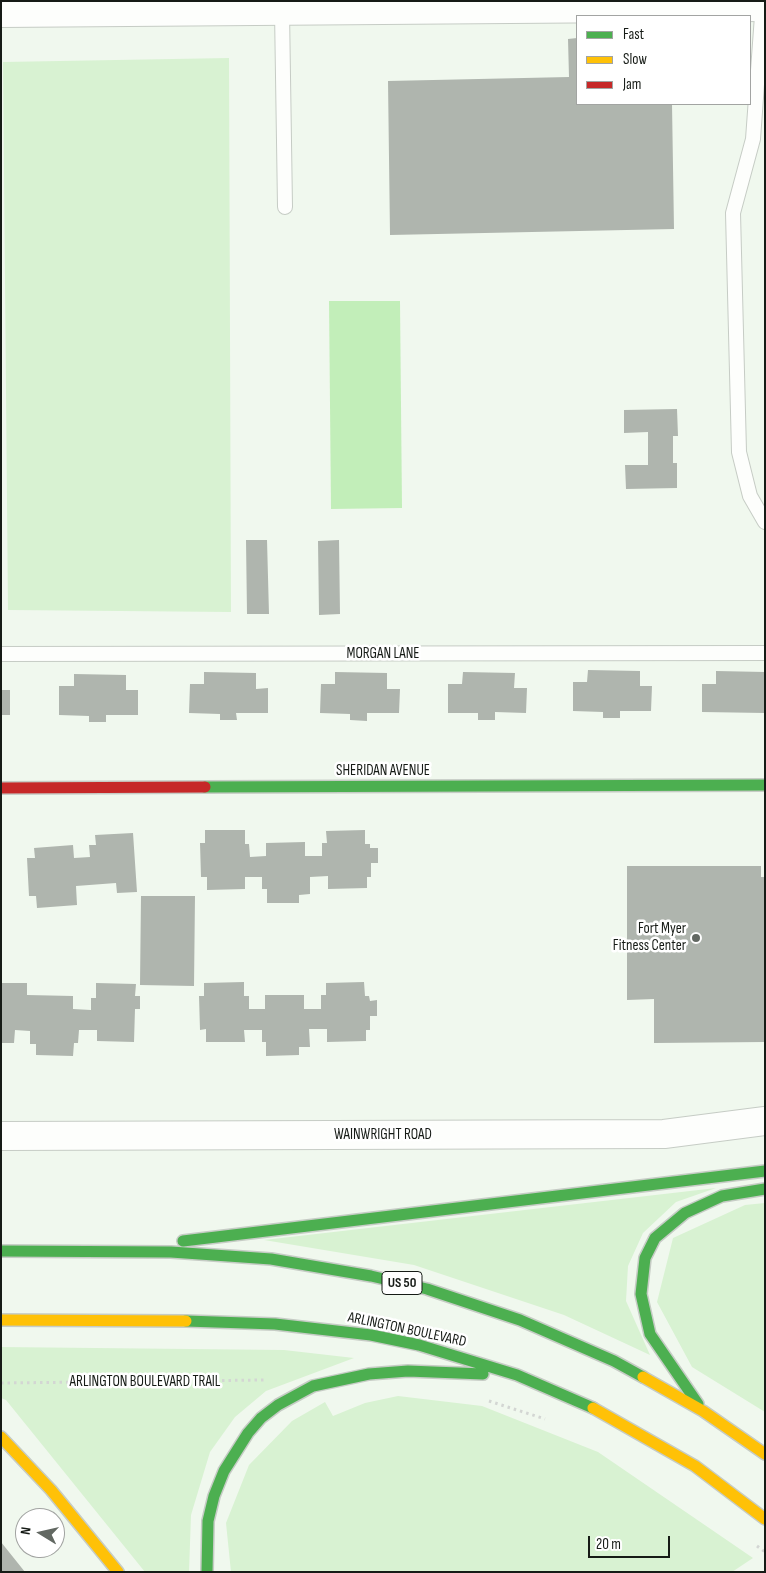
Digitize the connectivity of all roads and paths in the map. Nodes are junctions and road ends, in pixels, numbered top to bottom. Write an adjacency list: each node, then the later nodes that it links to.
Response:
1 (764, 5): 4 (street); 7 (lane)
2 (203, 6): 3 (street); 4 (street)
3 (71, 7): 5 (street)
4 (282, 11): 6 (lane)
5 (1, 13)
6 (285, 207)
7 (765, 522)
8 (1, 654): 9 (lane, MORGAN LANE)
9 (765, 654)
10 (765, 785): 11 (main road, SHERIDAN AVENUE)
11 (1, 788)
12 (765, 1121): 13 (street, WAINWRIGHT ROAD)
13 (1, 1136)
14 (765, 1170): 17 (main road)
15 (765, 1189): 23 (main road)
16 (1, 1251): 17 (main road, US 50)
17 (116, 1251): 23 (main road, US 50)
18 (1, 1320): 19 (main road, ARLINGTON BOULEVARD)
19 (517, 1375): 27 (main road, ARLINGTON BOULEVARD); 29 (main road)
20 (273, 1380): 21 (path, ARLINGTON BOULEVARD TRAIL)
21 (1, 1383)
22 (483, 1399): 24 (path)
23 (704, 1412): 26 (main road, US 50)
24 (549, 1420)
25 (1, 1437): 28 (main road)
26 (765, 1454)
27 (765, 1519)
28 (118, 1572)
29 (207, 1572)

